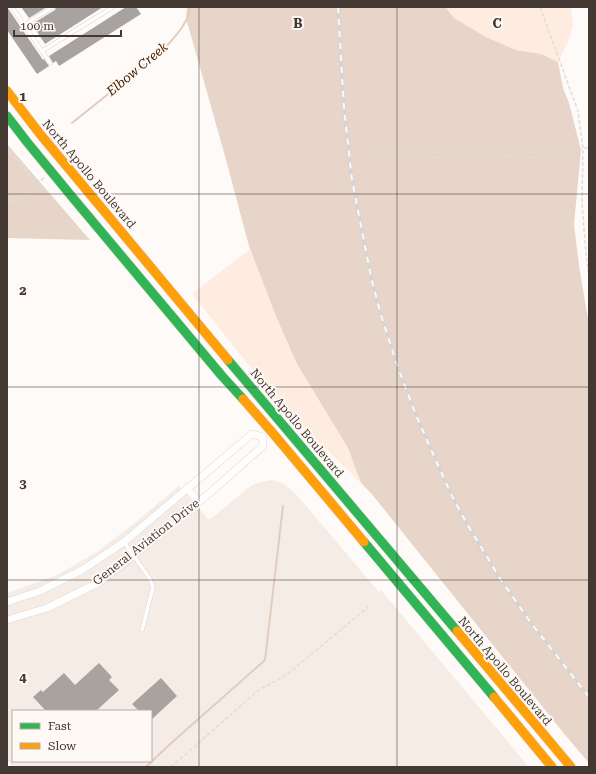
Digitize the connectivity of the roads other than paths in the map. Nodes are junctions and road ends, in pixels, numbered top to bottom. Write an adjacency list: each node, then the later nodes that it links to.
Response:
1 (12, 7): 4 (lane)
2 (53, 7): 4 (lane)
3 (112, 7): 5 (lane)
4 (24, 25): 5 (lane)
5 (42, 51): 6 (lane)
6 (50, 63)
7 (7, 91): 9 (street, North Apollo Boulevard)
8 (7, 116): 10 (street, North Apollo Boulevard)
9 (281, 423): 10 (street, General Aviation Drive); 22 (street, North Apollo Boulevard)
10 (271, 431): 11 (street, General Aviation Drive); 21 (street, North Apollo Boulevard)
11 (264, 437): 12 (street, General Aviation Drive); 13 (street, General Aviation Drive)
12 (187, 488): 13 (street); 14 (street, General Aviation Drive)
13 (198, 501): 15 (street, General Aviation Drive)
14 (124, 542): 15 (lane); 16 (street, General Aviation Drive)
15 (134, 555): 17 (street, General Aviation Drive); 18 (lane)
16 (7, 602)
17 (7, 620)
18 (142, 630)
19 (7, 762): 20 (lane)
20 (11, 767)
21 (552, 767)
22 (569, 767)

